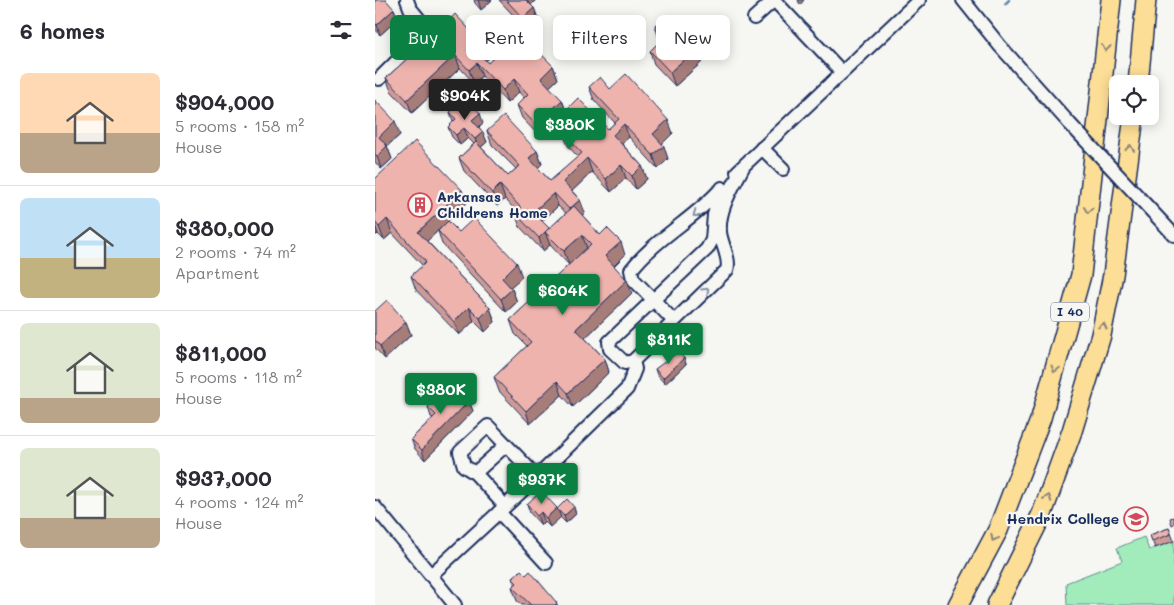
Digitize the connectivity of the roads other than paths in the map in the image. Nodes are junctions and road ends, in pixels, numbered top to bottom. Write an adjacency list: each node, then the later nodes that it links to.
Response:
1 (407, 0): 6 (street)
2 (919, 0): 9 (street)
3 (963, 0): 17 (street, bridge)
4 (1111, 0): 31 (highway, I 40, one-way to 31)
5 (1146, 0): 10 (highway)
6 (416, 15)
7 (754, 18): 9 (street)
8 (398, 60): 11 (street)
9 (842, 72): 13 (street)
10 (1138, 75)
11 (379, 79)
12 (1133, 125): 32 (highway, I 40, one-way to 12)
13 (762, 148): 14 (street); 15 (street)
14 (743, 166): 16 (street); 19 (street)
15 (783, 168)
16 (722, 188): 18 (street); 20 (street, one-way to 20)
17 (1174, 235)
18 (711, 242): 19 (street); 20 (street)
19 (726, 257): 21 (street, one-way to 19)
20 (653, 300): 21 (street); 22 (street)
21 (674, 321): 22 (street)
22 (633, 361): 25 (street)
23 (506, 445): 24 (street); 24 (street); 25 (street)
24 (475, 473): 27 (street)
25 (537, 477): 27 (street)
26 (375, 506): 29 (street)
27 (502, 509): 28 (street); 29 (street)
28 (546, 563)
29 (432, 574): 30 (street)
30 (455, 605)
31 (958, 605)
32 (997, 605)

